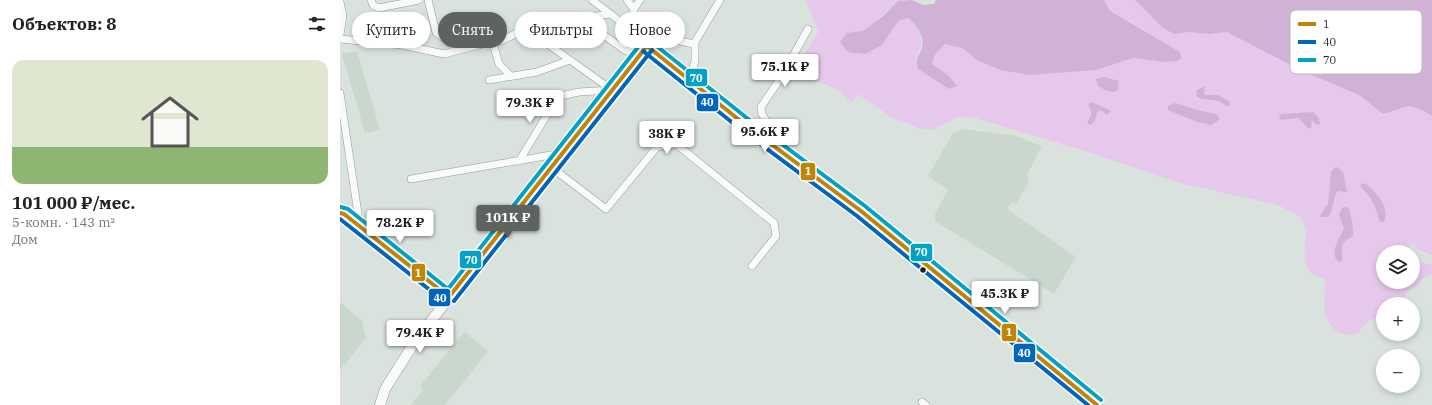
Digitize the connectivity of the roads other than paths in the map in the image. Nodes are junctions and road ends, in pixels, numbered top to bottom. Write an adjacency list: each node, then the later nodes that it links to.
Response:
1 (371, 0): 2 (street)
2 (419, 0)
3 (428, 0): 24 (street)
4 (592, 0): 12 (street)
5 (627, 0): 9 (street)
6 (640, 0): 9 (street)
7 (720, 0): 19 (street)
8 (340, 2): 15 (street)
9 (634, 9): 10 (street)
10 (633, 12)
11 (607, 14): 12 (street)
12 (610, 14): 13 (street)
13 (615, 18)
14 (808, 29): 33 (street)
15 (340, 35)
16 (607, 37): 23 (street)
17 (340, 39): 24 (street)
18 (685, 42): 19 (street)
19 (694, 44): 28 (street)
20 (466, 48): 24 (street)
21 (495, 48): 26 (street)
22 (553, 48): 25 (street)
23 (645, 49): 28 (street); 29 (street)
24 (458, 50)
25 (570, 60): 26 (street); 29 (street)
26 (511, 76): 27 (street)
27 (488, 80)
28 (689, 80): 33 (street)
29 (612, 90): 31 (street); 34 (street)
30 (340, 93): 39 (street)
31 (558, 97): 32 (street); 35 (street)
32 (502, 109)
33 (768, 142): 43 (street)
34 (563, 153): 35 (street); 36 (street)
35 (518, 161): 37 (street)
36 (551, 168): 40 (street); 41 (street)
37 (411, 179)
38 (340, 213): 39 (street)
39 (360, 227): 41 (street)
40 (752, 266)
41 (449, 297): 42 (street)
42 (380, 405)
43 (1097, 405)

